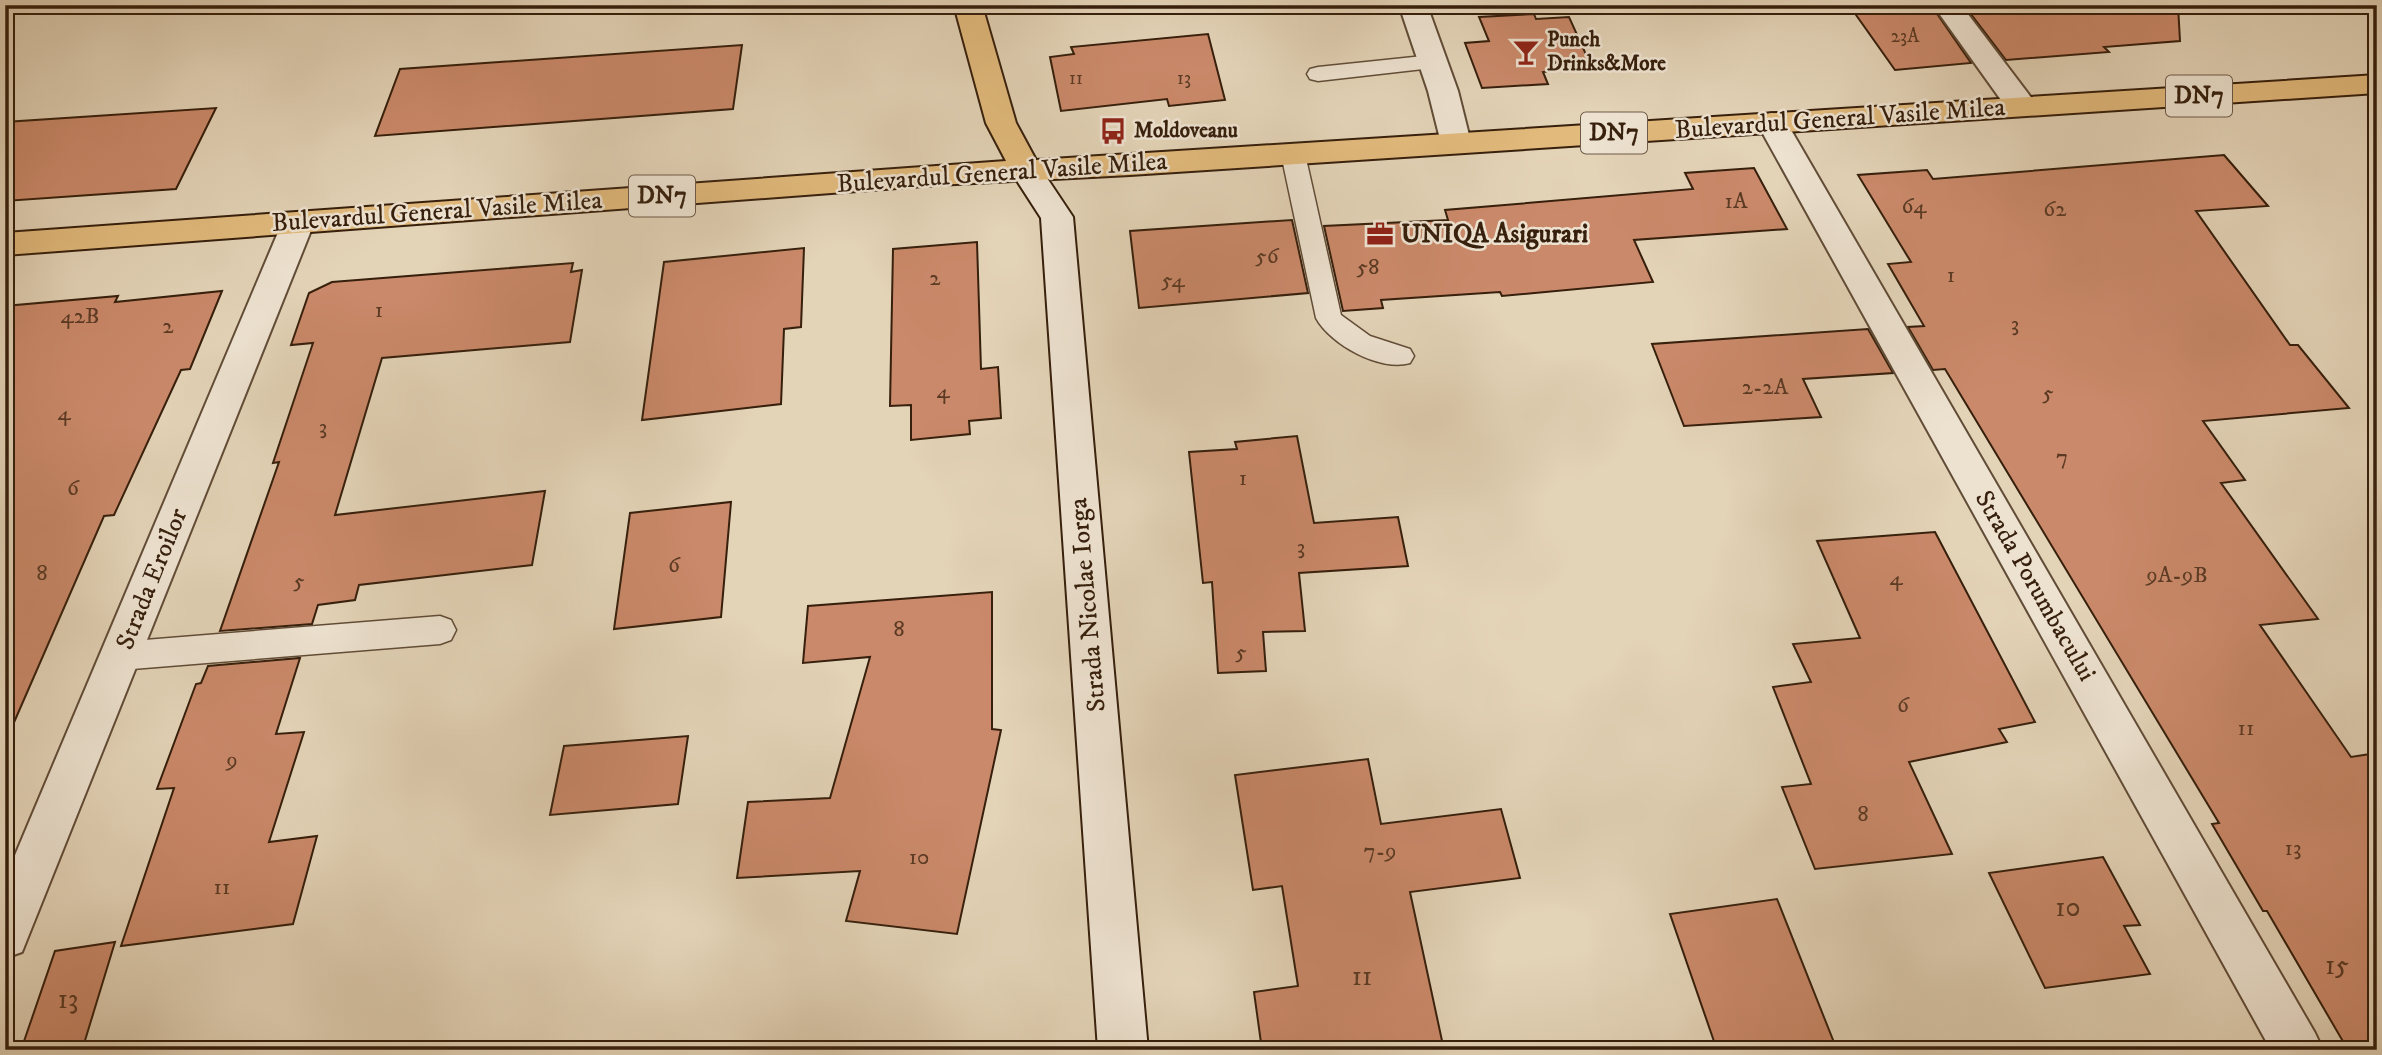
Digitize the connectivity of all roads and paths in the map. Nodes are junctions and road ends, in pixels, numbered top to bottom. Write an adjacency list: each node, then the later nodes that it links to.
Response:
1 (968, 5): 11 (main road)
2 (1413, 5): 4 (street)
3 (1947, 5): 7 (street)
4 (1433, 62): 5 (lane); 9 (street)
5 (1318, 74)
6 (2377, 84): 7 (main road, Bulevardul General Vasile Milea / DN7)
7 (2022, 107): 8 (main road, Bulevardul General Vasile Milea / DN7)
8 (1772, 123): 9 (main road, Bulevardul General Vasile Milea / DN7); 19 (street, Strada Porumbacului)
9 (1456, 143): 10 (main road, Bulevardul General Vasile Milea / DN7)
10 (1293, 154): 11 (main road, Bulevardul General Vasile Milea / DN7); 14 (lane)
11 (1026, 170): 12 (main road, Bulevardul General Vasile Milea / DN7); 18 (street, Strada Nicolae Iorga)
12 (298, 223): 13 (main road, Bulevardul General Vasile Milea / DN7); 16 (street, Strada Eroilor)
13 (5, 244)
14 (1399, 356)
15 (440, 630): 16 (lane)
16 (120, 656): 17 (street, Strada Eroilor)
17 (5, 935)
18 (1123, 1050)
19 (2298, 1050)

